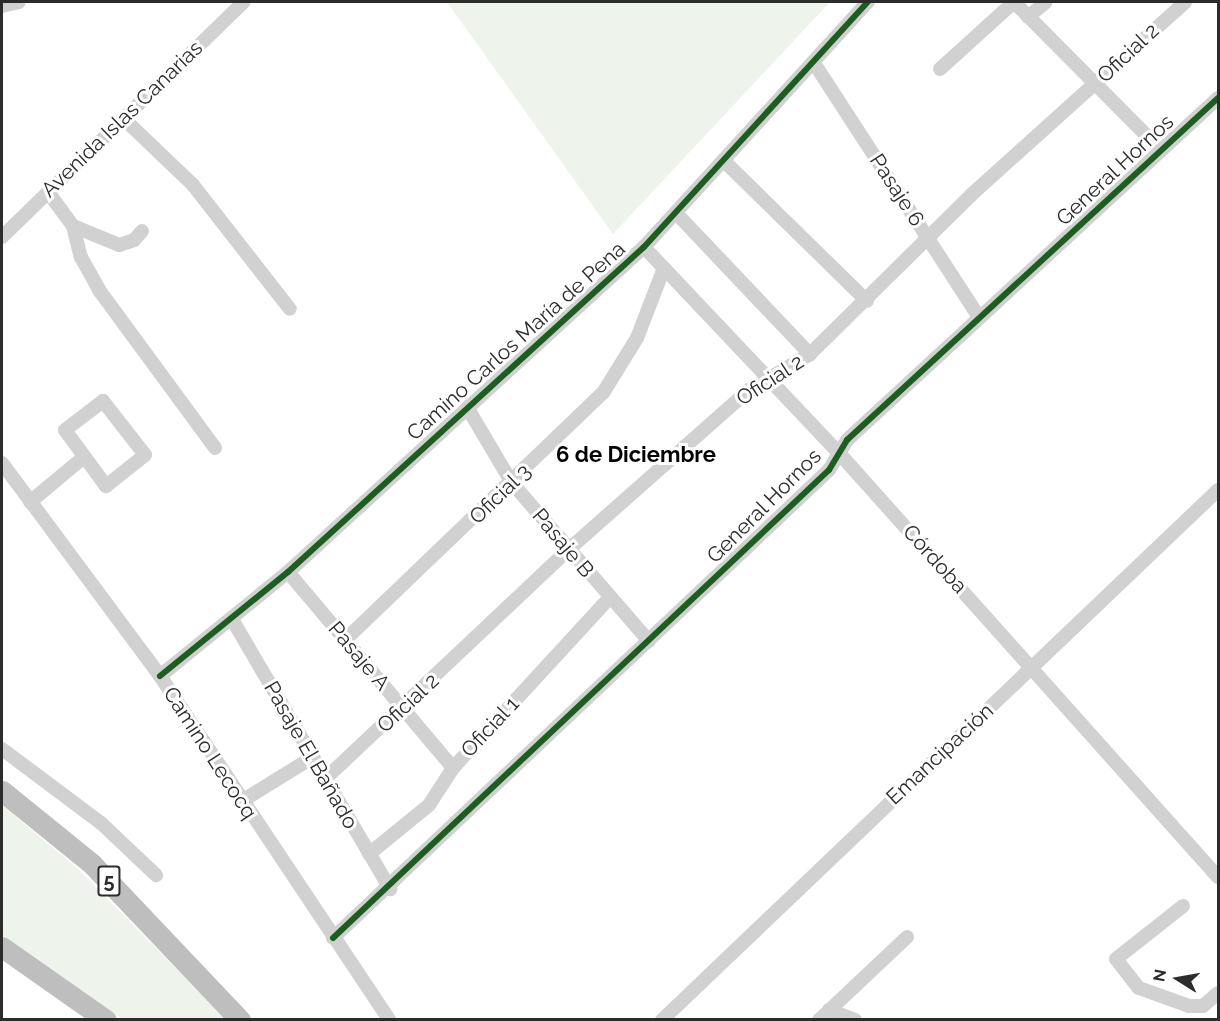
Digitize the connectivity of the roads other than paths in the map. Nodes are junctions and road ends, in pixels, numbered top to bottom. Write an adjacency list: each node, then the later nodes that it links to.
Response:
1 (19, 2): 7 (street)
2 (244, 2): 13 (street, Avenida Islas Canarias)
3 (868, 2): 9 (street, Camino Carlos María de Pena)
4 (1014, 2): 8 (street); 10 (street)
5 (1046, 2): 8 (street)
6 (1185, 2): 11 (street, Oficial 2)
7 (2, 6)
8 (1028, 17): 11 (street)
9 (814, 63): 15 (street, Camino Carlos María de Pena); 21 (street, Pasaje 6)
10 (940, 69)
11 (1095, 83): 14 (street); 21 (street, Oficial 2)
12 (1218, 98): 14 (street, General Hornos)
13 (123, 118): 16 (street, Avenida Islas Canarias); 25 (street)
14 (1161, 150): 26 (street, General Hornos)
15 (724, 161): 17 (street, Camino Carlos María de Pena); 24 (street)
16 (48, 192): 18 (street); 20 (street, Avenida Islas Canarias)
17 (676, 213): 22 (street, Camino Carlos María de Pena); 27 (street)
18 (73, 226): 19 (street); 30 (street)
19 (142, 231)
20 (2, 237)
21 (928, 237): 24 (street, Oficial 2); 26 (street, Pasaje 6)
22 (644, 247): 23 (street, Córdoba); 29 (street, Camino Carlos María de Pena)
23 (664, 268): 28 (street, Córdoba); 34 (street, Oficial 3)
24 (867, 301): 27 (street, Oficial 2)
25 (290, 309)
26 (979, 317): 31 (street, General Hornos)
27 (810, 354): 28 (street, Oficial 2)
28 (766, 377): 31 (street, Córdoba); 37 (street, Oficial 2)
29 (467, 407): 34 (street, Pasaje B); 38 (street, Camino Carlos María de Pena)
30 (215, 448)
31 (839, 453): 42 (street, General Hornos); 43 (street, Córdoba)
32 (84, 458): 32 (street); 36 (street)
33 (2, 464): 36 (street, Camino Lecocq)
34 (512, 483): 37 (street, Pasaje B); 41 (street, Oficial 3)
35 (1218, 489): 43 (street, Emancipación)
36 (30, 502): 44 (street, Camino Lecocq)
37 (568, 550): 39 (street, Pasaje B); 45 (street, Oficial 2)
38 (288, 572): 40 (street, Camino Carlos María de Pena); 41 (street, Pasaje A)
39 (610, 597): 42 (street, Pasaje B); 48 (street, Oficial 1)
40 (233, 621): 44 (street, Camino Carlos María de Pena); 47 (street, Pasaje El Bañado)
41 (345, 640): 45 (street, Pasaje A)
42 (649, 641): 55 (street, General Hornos)
43 (1033, 667): 54 (street, Córdoba); 65 (street, Emancipación)
44 (160, 676): 51 (street, Camino Lecocq)
45 (403, 708): 48 (street, Pasaje A); 49 (street, Oficial 2)
46 (2, 749): 53 (street)
47 (312, 757): 49 (street, Pasaje El Bañado); 51 (street)
48 (453, 768): 52 (street, Oficial 1)
49 (325, 779): 52 (street, Pasaje El Bañado)
50 (2, 791): 63 (highway, 5)
51 (242, 801): 58 (street, Camino Lecocq)
52 (369, 854): 55 (street, Pasaje El Bañado)
53 (156, 875)
54 (1218, 877)
55 (390, 888): 58 (street, General Hornos)
56 (1183, 906): 60 (street)
57 (907, 936): 61 (street)
58 (333, 938): 64 (street, Camino Lecocq)
59 (2, 947): 62 (highway)
60 (1218, 993)
61 (824, 1015): 66 (street)
62 (106, 1020)
63 (240, 1020)
64 (389, 1020)
65 (662, 1020)
66 (855, 1020)

